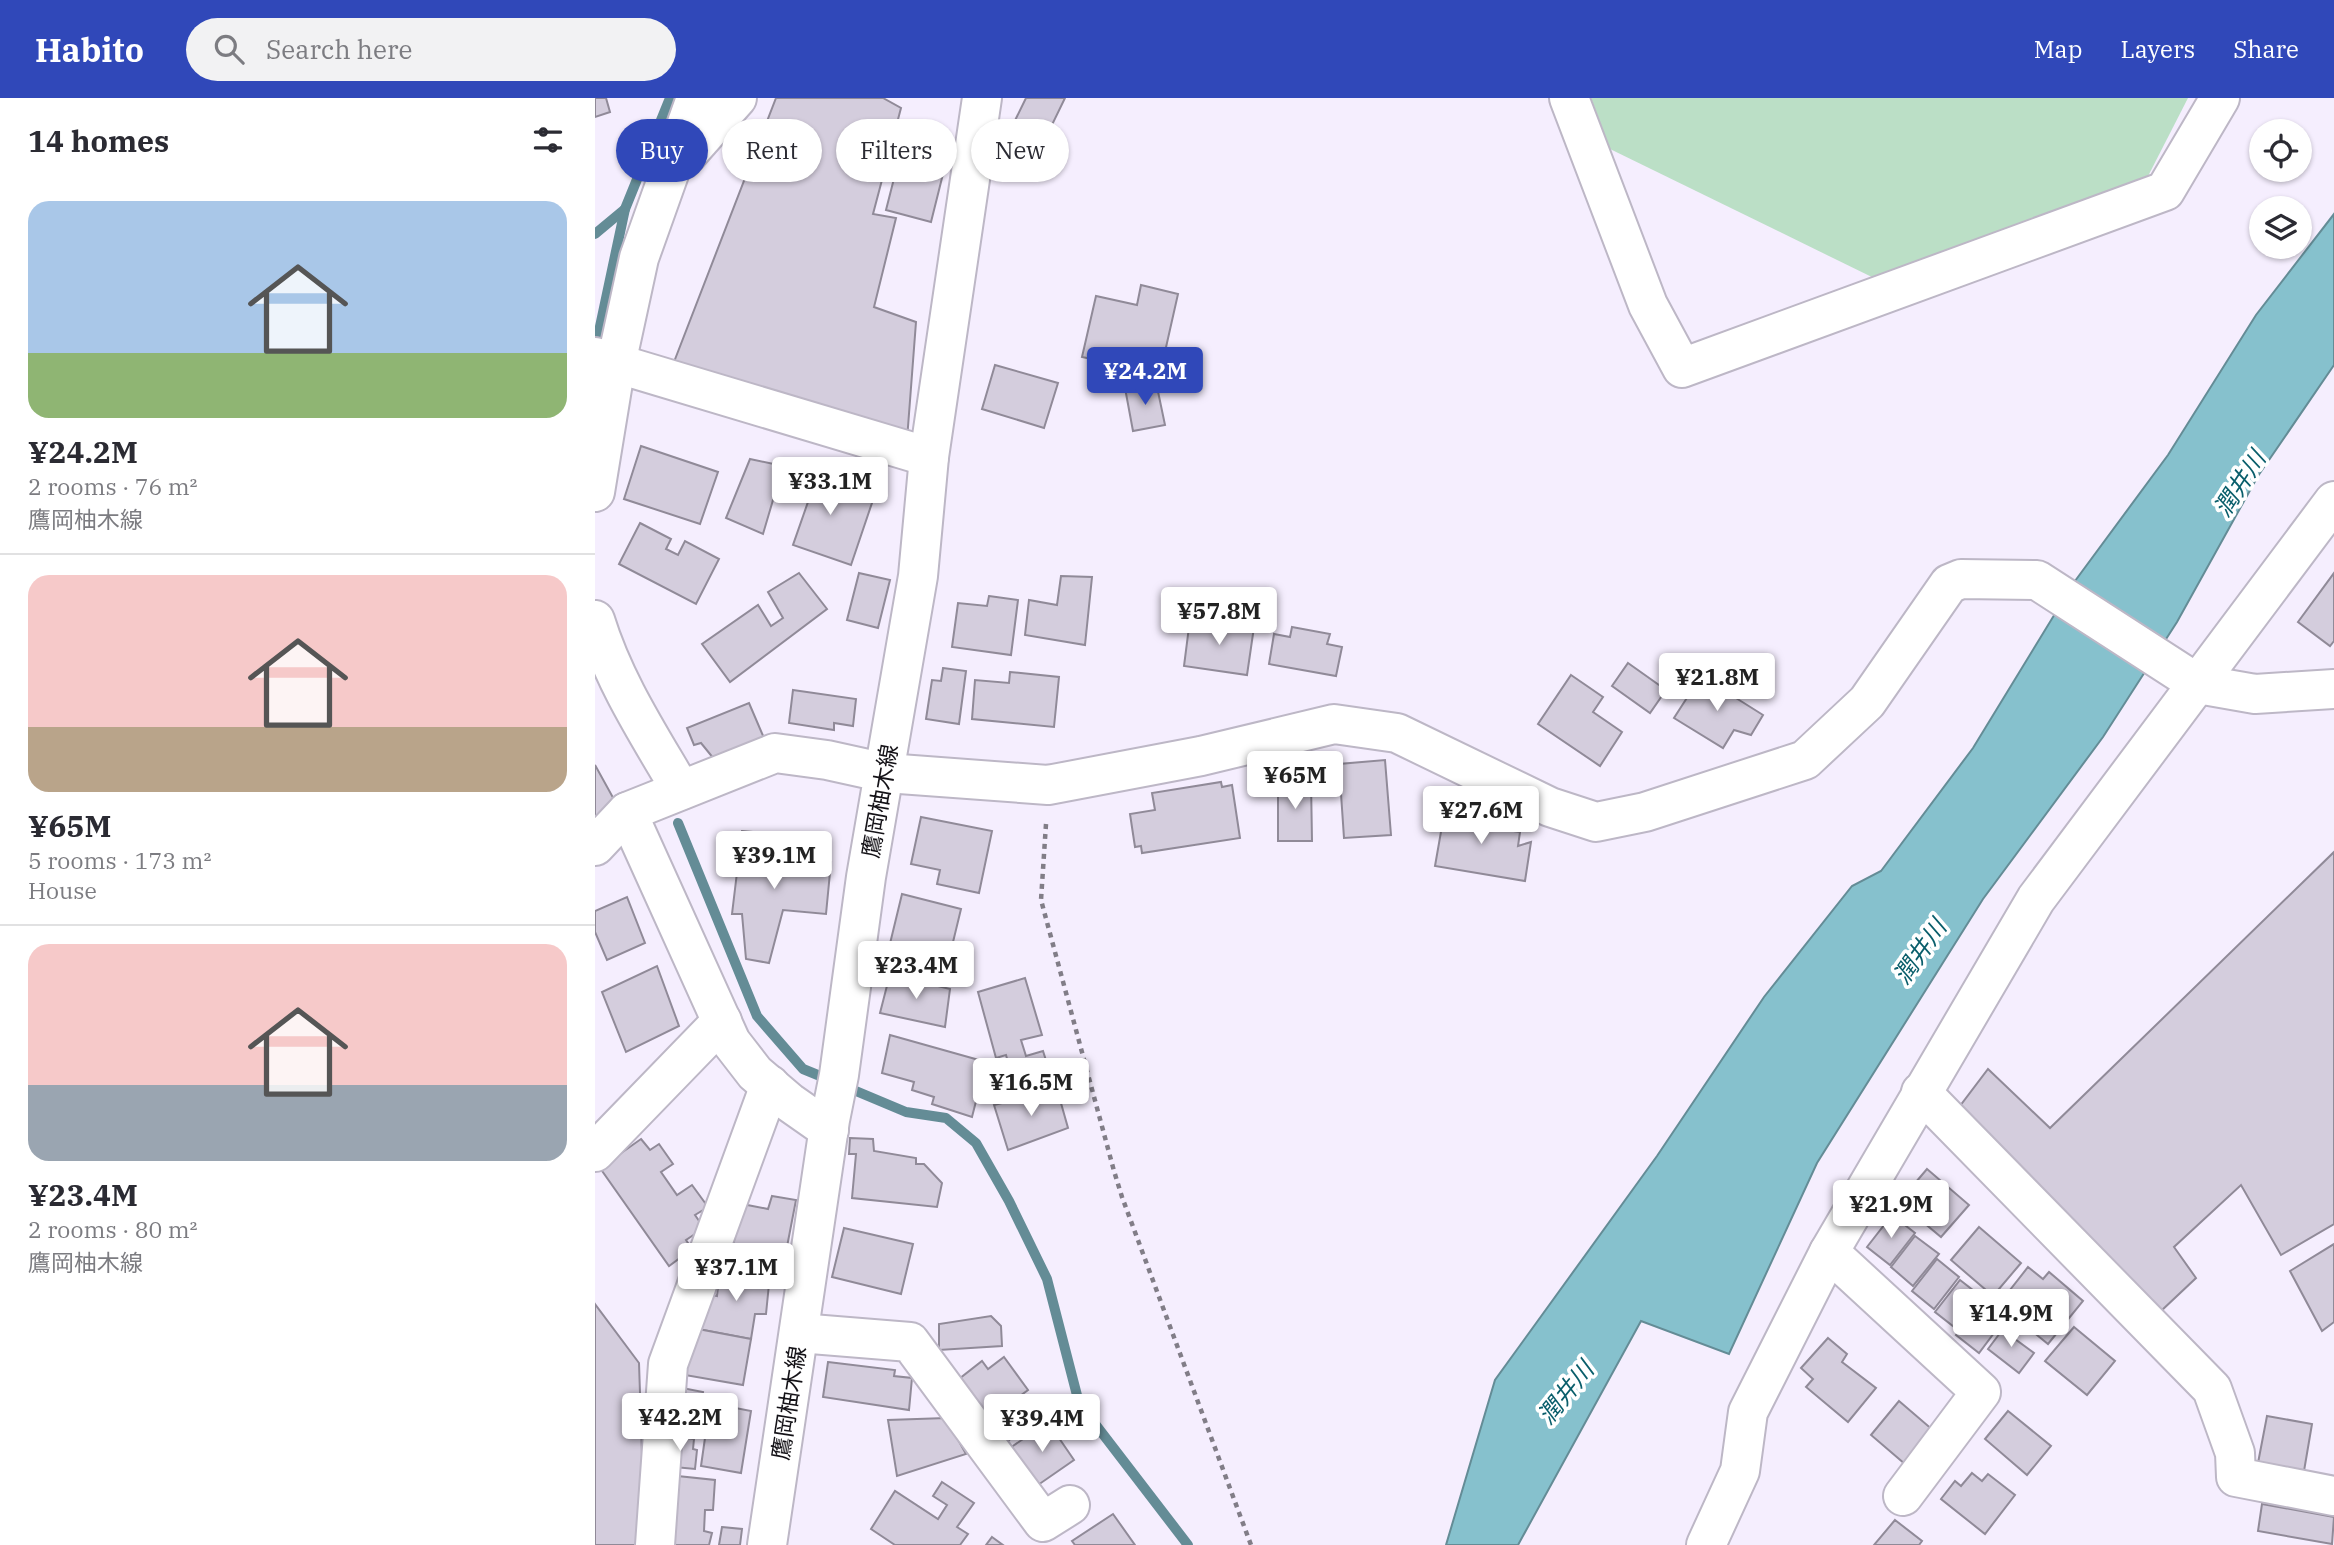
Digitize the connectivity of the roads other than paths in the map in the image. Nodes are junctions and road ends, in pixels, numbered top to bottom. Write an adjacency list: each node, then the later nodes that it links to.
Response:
1 (696, 98): 6 (street)
2 (737, 98): 7 (street)
3 (982, 98): 10 (street, 鷹岡柚木線)
4 (1569, 98): 5 (street)
5 (2220, 98)
6 (689, 119)
7 (708, 130)
8 (667, 182): 9 (street)
9 (605, 361): 10 (street); 11 (street)
10 (929, 457): 16 (street, 鷹岡柚木線)
11 (595, 492)
12 (2334, 501): 14 (street)
13 (595, 620): 17 (street)
14 (2198, 684): 15 (street); 16 (street); 22 (street)
15 (2334, 689)
16 (886, 773): 17 (street); 23 (street, 鷹岡柚木線)
17 (681, 790): 18 (street)
18 (628, 812): 19 (street); 20 (street)
19 (595, 846)
20 (722, 1021): 21 (street); 24 (street)
21 (770, 1085): 23 (street); 30 (street)
22 (1921, 1092): 25 (street); 28 (street)
23 (830, 1125): 26 (street, 鷹岡柚木線)
24 (595, 1152)
25 (1829, 1252): 27 (street); 32 (street)
26 (799, 1333): 29 (street); 31 (street, 鷹岡柚木線)
27 (1903, 1496)
28 (2334, 1496)
29 (1070, 1506)
30 (655, 1545)
31 (767, 1545)
32 (1706, 1545)

